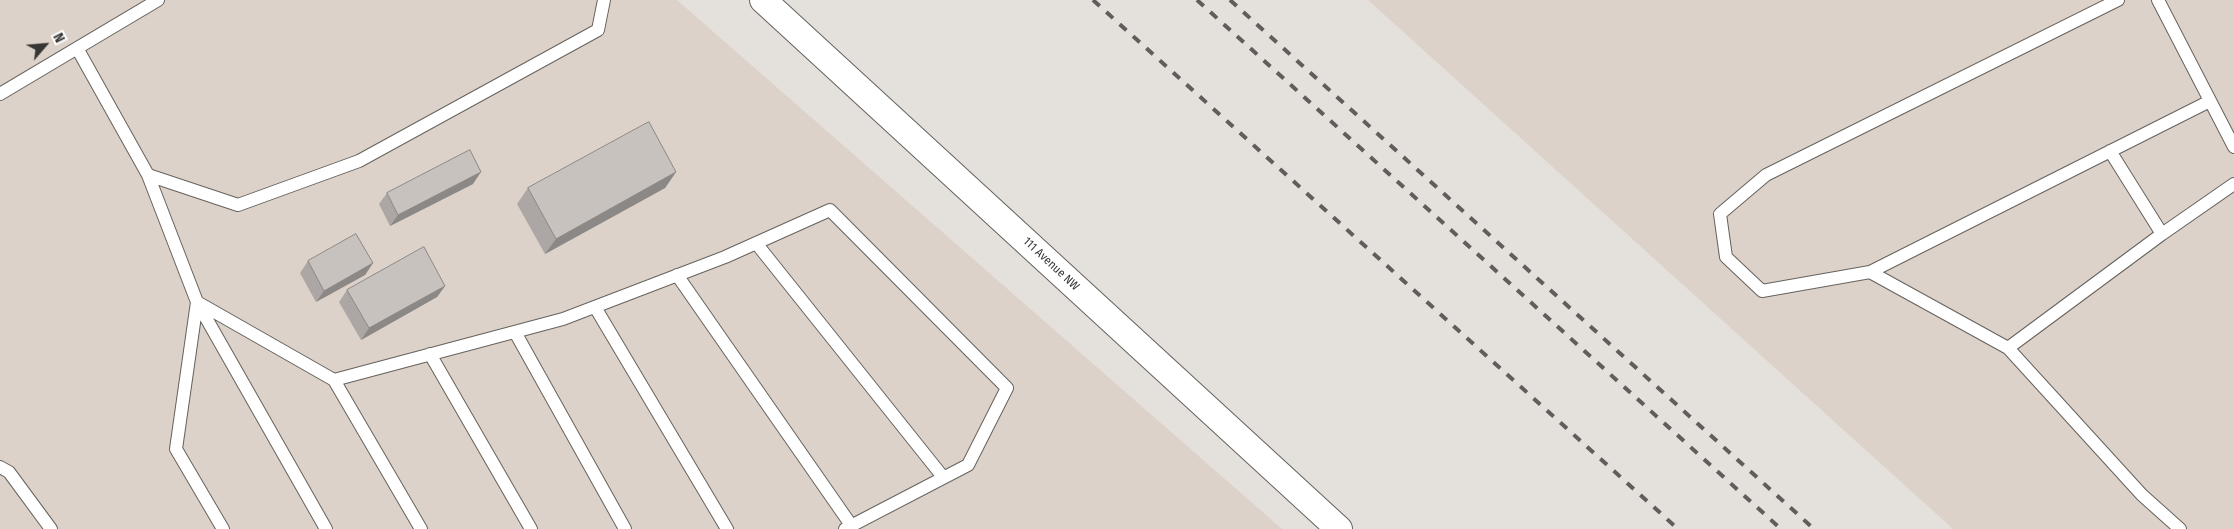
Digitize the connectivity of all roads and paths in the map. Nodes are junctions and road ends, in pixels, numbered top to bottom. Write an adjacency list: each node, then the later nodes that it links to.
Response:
1 (158, 0): 6 (lane)
2 (604, 0): 11 (lane)
3 (763, 0): 33 (street, 111 Avenue NW)
4 (2118, 0): 15 (lane)
5 (2158, 0): 8 (lane)
6 (77, 48): 7 (lane); 11 (lane)
7 (0, 94)
8 (2210, 100): 9 (lane); 10 (lane)
9 (2234, 147)
10 (2110, 151): 13 (lane); 15 (lane)
11 (148, 175): 17 (lane)
12 (2234, 184): 13 (lane)
13 (2162, 234): 20 (lane)
14 (756, 243): 16 (lane); 24 (lane); 24 (lane)
15 (1870, 272): 20 (lane)
16 (677, 275): 18 (lane); 25 (lane)
17 (197, 302): 22 (lane); 27 (lane); 28 (lane)
18 (595, 307): 19 (lane); 32 (lane)
19 (515, 332): 21 (lane); 31 (lane)
20 (2008, 348): 34 (lane)
21 (430, 354): 22 (lane); 30 (lane)
22 (334, 380): 29 (lane)
23 (0, 467): 26 (lane)
24 (943, 478): 25 (lane)
25 (848, 527)
26 (51, 529)
27 (223, 529)
28 (326, 529)
29 (421, 529)
30 (531, 529)
31 (625, 529)
32 (727, 529)
33 (1339, 529)
34 (2180, 529)

